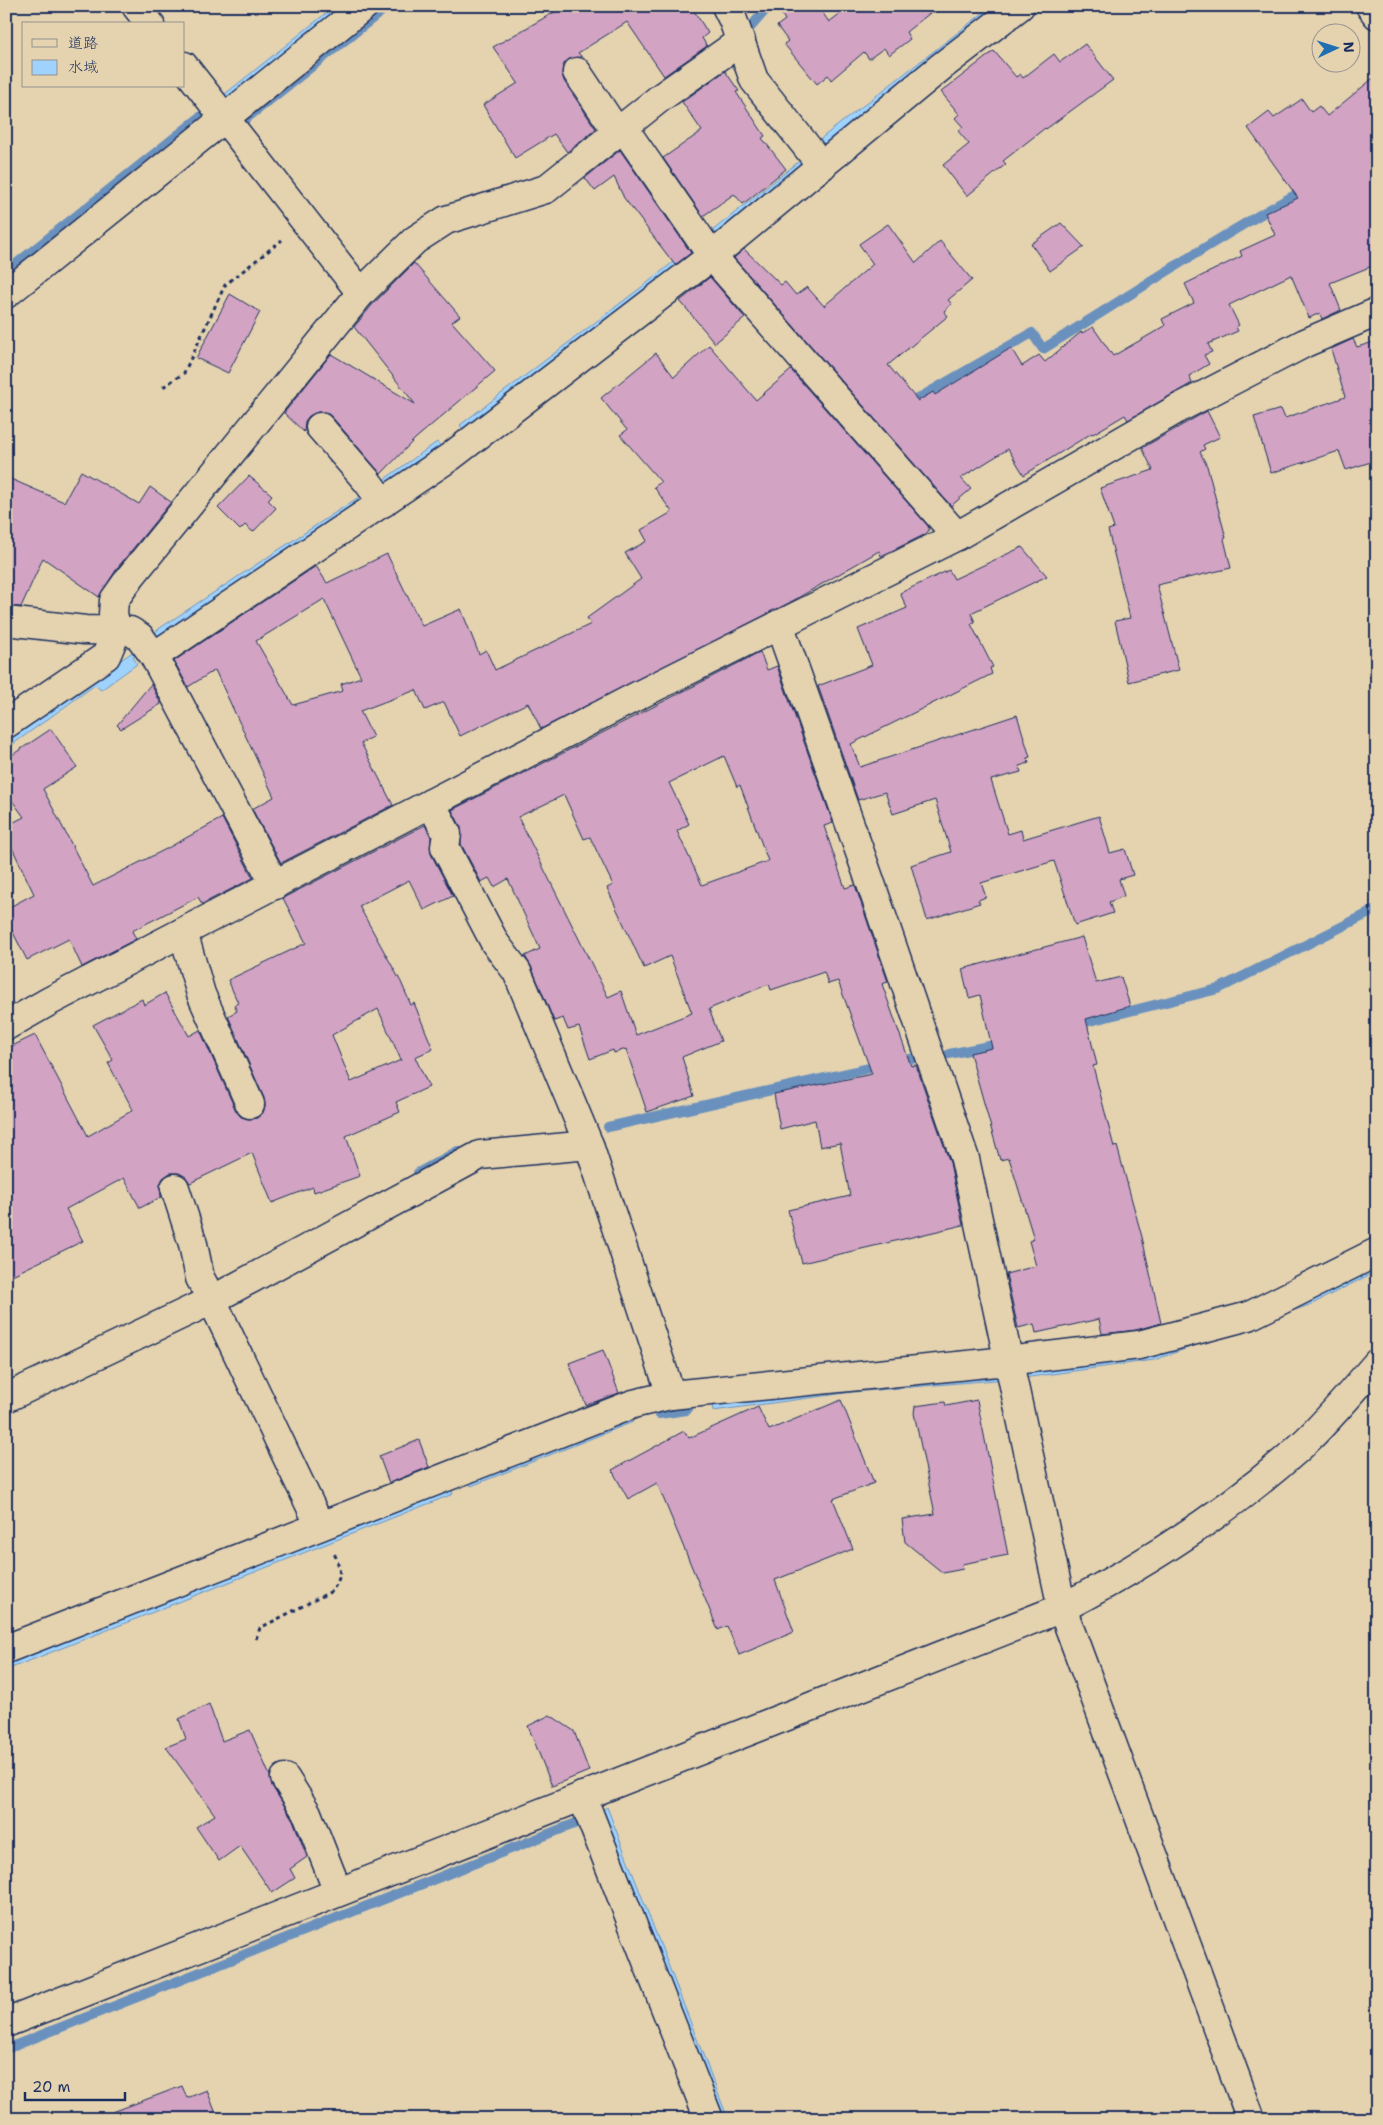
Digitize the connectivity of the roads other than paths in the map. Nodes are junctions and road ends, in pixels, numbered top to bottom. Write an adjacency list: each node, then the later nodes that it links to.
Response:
1 (136, 6): 7 (street)
2 (364, 6): 11 (street)
3 (726, 6): 8 (street)
4 (1020, 6): 13 (street)
5 (1370, 6): 6 (street)
6 (1377, 15)
7 (148, 22)
8 (741, 41): 12 (street); 13 (street)
9 (185, 67): 11 (street)
10 (577, 72): 12 (street)
11 (225, 117): 15 (street); 16 (street)
12 (620, 130): 14 (street); 15 (street)
13 (814, 156): 14 (street)
14 (705, 247): 19 (street); 20 (street)
15 (361, 293): 23 (street)
16 (6, 294)
17 (1377, 312): 20 (street)
18 (320, 427): 19 (street)
19 (376, 493): 23 (street)
20 (957, 536): 22 (street)
21 (6, 621): 23 (street)
22 (778, 624): 25 (street); 34 (street)
23 (137, 641): 24 (street); 26 (street)
24 (6, 724)
25 (431, 802): 26 (street); 30 (street)
26 (275, 885): 27 (street)
27 (183, 932): 28 (street); 29 (street)
28 (6, 1026)
29 (250, 1104)
30 (588, 1145): 33 (street); 36 (street)
31 (175, 1188): 33 (street)
32 (1377, 1252): 34 (street)
33 (212, 1300): 37 (street); 38 (street)
34 (1007, 1361): 36 (street); 39 (street)
35 (1377, 1363): 39 (street)
36 (671, 1395): 38 (street)
37 (6, 1398)
38 (325, 1536): 40 (street)
39 (1062, 1608): 42 (street); 46 (street)
40 (6, 1649)
41 (285, 1778): 43 (street)
42 (582, 1796): 43 (street); 45 (street)
43 (338, 1892): 44 (street)
44 (6, 2023)
45 (709, 2119)
46 (1251, 2119)

